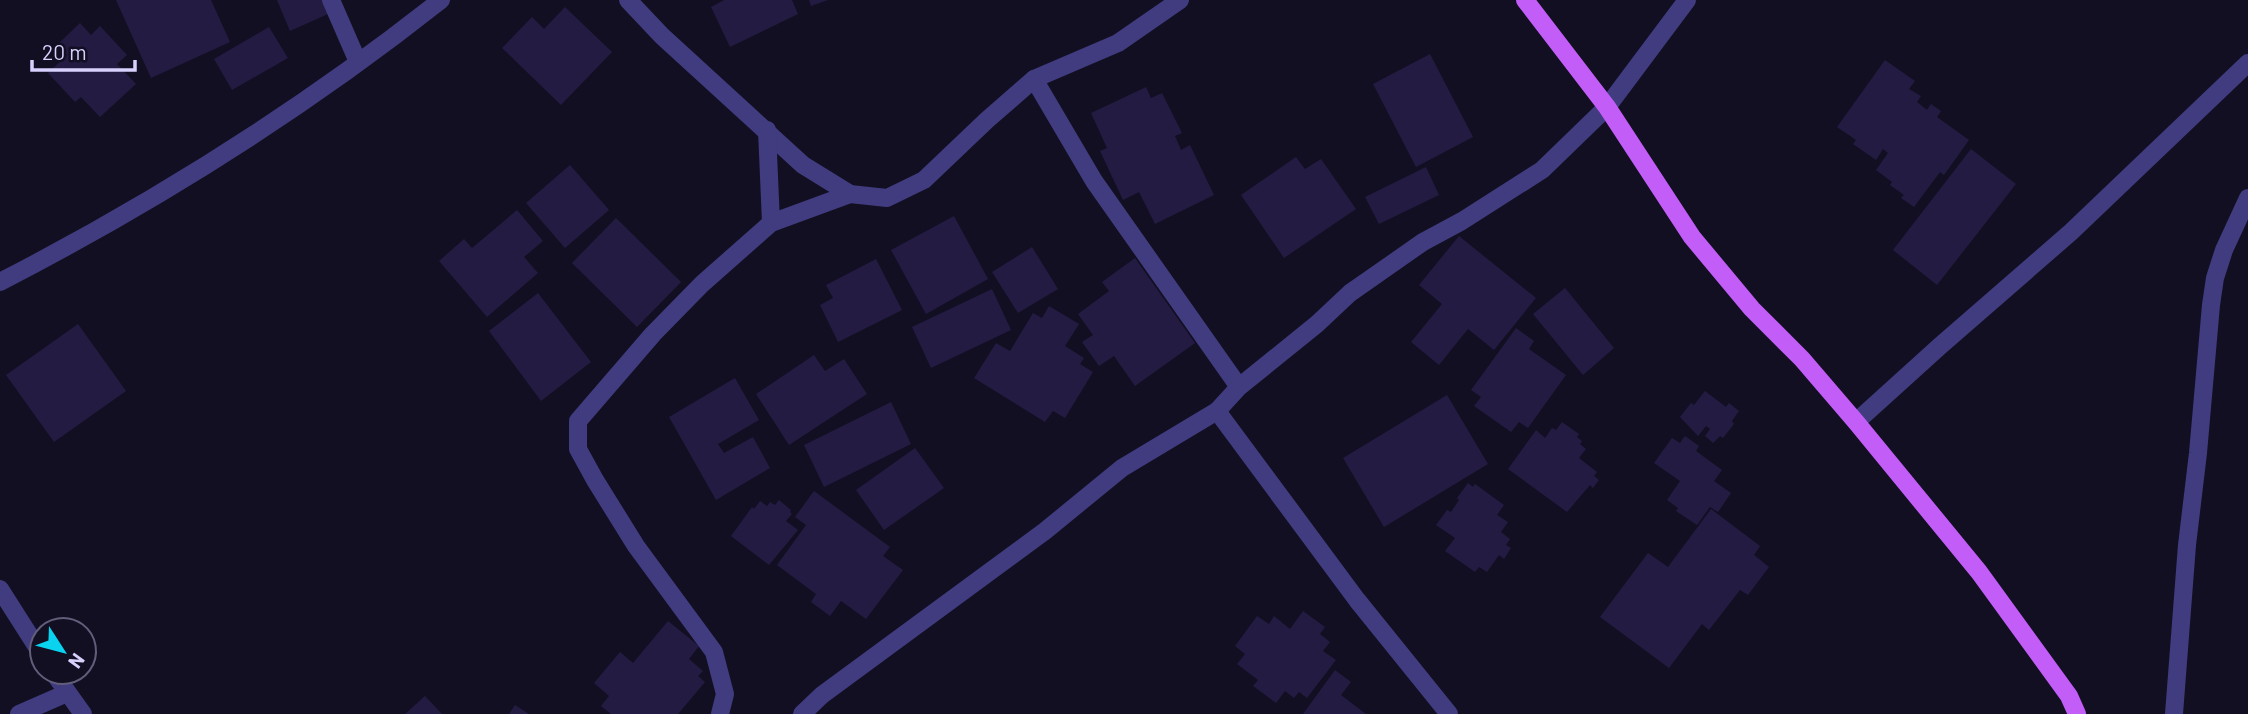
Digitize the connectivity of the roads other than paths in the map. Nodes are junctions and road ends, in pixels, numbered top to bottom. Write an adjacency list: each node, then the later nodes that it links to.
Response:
1 (331, 0): 7 (street)
2 (441, 0): 7 (street)
3 (628, 0): 11 (street)
4 (1180, 0): 9 (street)
5 (1525, 0): 10 (main road)
6 (1687, 0): 10 (street)
7 (358, 62): 15 (street)
8 (2248, 63): 18 (street)
9 (1034, 79): 12 (street); 16 (street)
10 (1607, 107): 16 (street); 18 (main road)
11 (767, 130): 12 (street); 14 (street)
12 (850, 194): 14 (street)
13 (2248, 198): 29 (street)
14 (771, 223): 25 (street)
15 (0, 282)
16 (1239, 387): 17 (street)
17 (1217, 411): 26 (street); 27 (street)
18 (1856, 422): 28 (main road)
19 (0, 589): 20 (street)
20 (28, 633)
21 (62, 686): 22 (street)
22 (66, 693): 23 (street); 24 (street)
23 (19, 714)
24 (83, 714)
25 (720, 714)
26 (802, 714)
27 (1449, 714)
28 (2077, 714)
29 (2174, 714)

